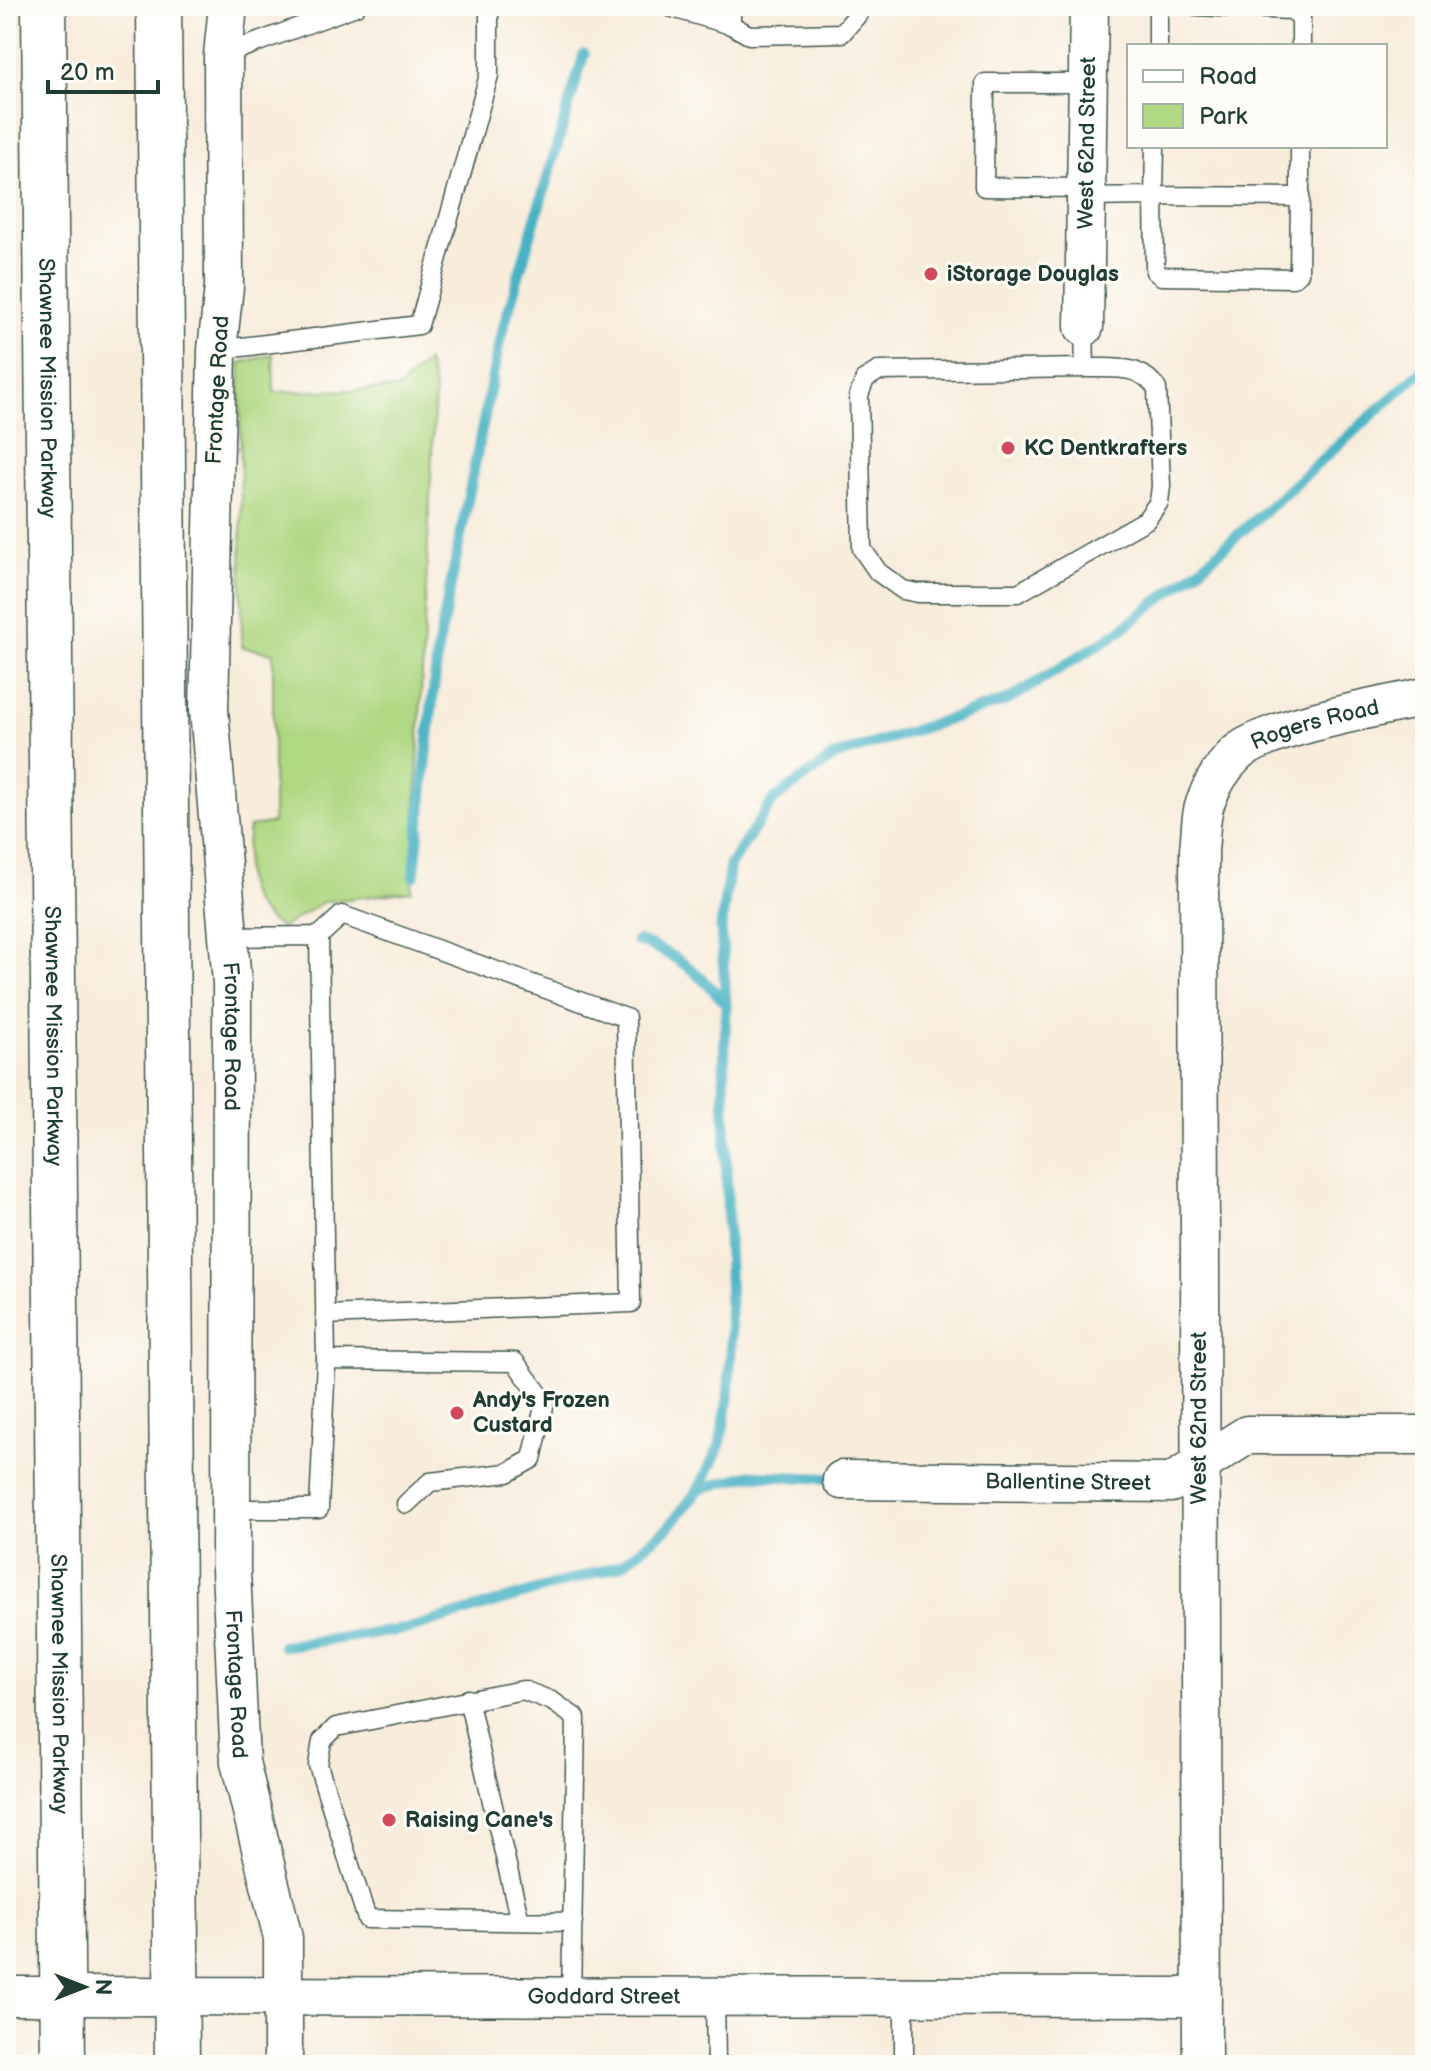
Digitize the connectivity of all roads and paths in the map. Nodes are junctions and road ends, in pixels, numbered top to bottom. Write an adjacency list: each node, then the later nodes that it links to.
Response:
1 (44, 6): 40 (highway, Shawnee Mission Parkway)
2 (159, 6): 41 (highway)
3 (228, 6): 15 (street, Frontage Road)
4 (356, 6): 15 (lane)
5 (489, 6): 23 (lane)
6 (666, 6): 12 (lane)
7 (731, 6): 12 (lane)
8 (859, 6): 12 (lane)
9 (1089, 6): 16 (street, West 62nd Street)
10 (1158, 6): 13 (lane)
11 (1195, 6): 14 (lane)
12 (731, 25)
13 (1158, 44)
14 (1301, 44)
15 (223, 55): 23 (street, Frontage Road)
16 (1088, 83): 19 (street, West 62nd Street); 19 (lane)
17 (1155, 148): 20 (lane)
18 (1300, 148): 21 (lane)
19 (1086, 192): 20 (lane); 22 (street, West 62nd Street)
20 (1154, 196): 21 (lane); 21 (lane)
21 (1300, 197)
22 (1084, 327): 24 (lane)
23 (217, 350): 28 (street, Frontage Road)
24 (1085, 368): 24 (lane)
25 (1425, 697): 26 (street, Rogers Road)
26 (1218, 775): 32 (street, West 62nd Street)
27 (319, 936): 28 (lane); 29 (lane); 29 (lane)
28 (228, 937): 35 (street, Frontage Road)
29 (325, 1315): 30 (lane)
30 (326, 1360): 34 (lane); 35 (lane)
31 (1425, 1435): 32 (street, Ballentine Street)
32 (1199, 1465): 33 (street, Ballentine Street); 45 (street, West 62nd Street)
33 (842, 1480)
34 (406, 1504)
35 (230, 1509): 42 (street, Frontage Road)
36 (468, 1699): 37 (lane); 37 (lane); 38 (lane)
37 (520, 1921): 38 (lane)
38 (573, 1922): 46 (lane)
39 (6, 1996): 40 (street, Goddard Street)
40 (63, 1996): 41 (street, Goddard Street); 47 (highway, Shawnee Mission Parkway)
41 (176, 1996): 42 (street, Goddard Street); 48 (highway)
42 (284, 1997): 46 (street, Goddard Street); 49 (street, Frontage Road)
43 (715, 1997): 44 (street, Goddard Street); 46 (street, Goddard Street); 50 (lane)
44 (904, 1997): 45 (street, Goddard Street); 51 (lane)
45 (1202, 1997): 52 (street, West 62nd Street)
46 (571, 1999)
47 (63, 2065)
48 (177, 2065)
49 (283, 2065)
50 (716, 2065)
51 (904, 2065)
52 (1202, 2065)

